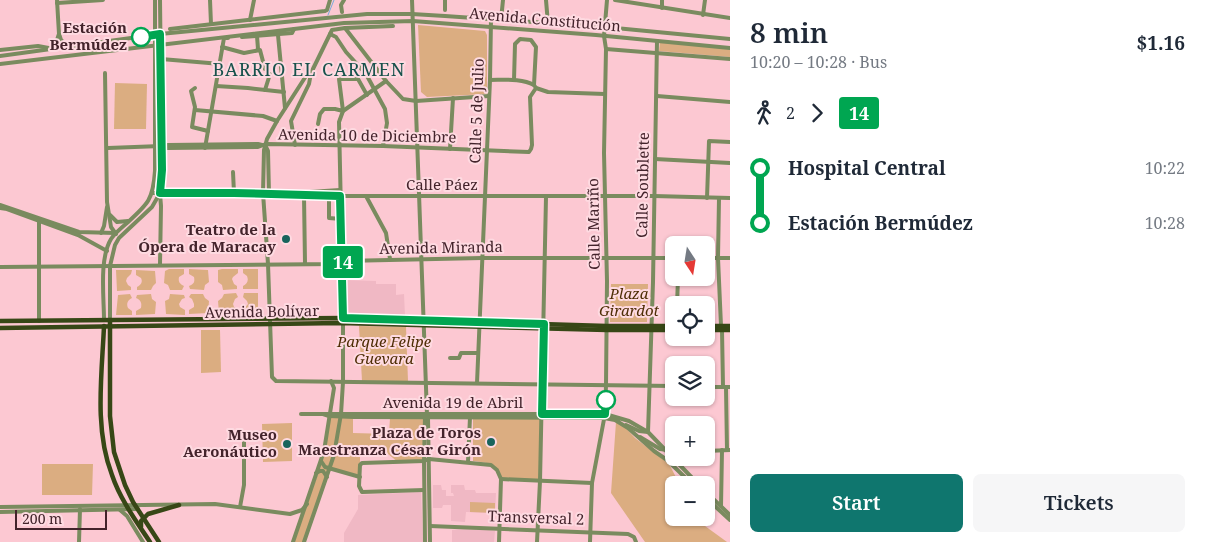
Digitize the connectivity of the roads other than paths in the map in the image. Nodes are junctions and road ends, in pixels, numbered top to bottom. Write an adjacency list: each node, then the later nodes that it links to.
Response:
1 (85, 0): 2 (street); 17 (street)
2 (102, 0)
3 (155, 0): 39 (street)
4 (160, 0): 37 (street)
5 (210, 0): 28 (street)
6 (254, 0): 25 (street)
7 (330, 0): 25 (street)
8 (344, 0): 20 (street)
9 (412, 0): 21 (street)
10 (445, 0): 19 (street)
11 (503, 0): 26 (street)
12 (546, 0): 29 (street)
13 (607, 0): 32 (street)
14 (616, 0): 18 (street)
15 (662, 0): 18 (street)
16 (705, 0): 22 (street)
17 (57, 1): 36 (street)
18 (662, 8): 22 (street)
19 (445, 10)
20 (342, 12)
21 (412, 14): 24 (street, Avenida Constitución); 27 (street); 37 (street, Avenida Constitución)
22 (703, 14): 23 (street)
23 (730, 18)
24 (491, 19): 26 (street, Avenida Constitución); 31 (street, Calle 5 de Julio)
25 (250, 20): 28 (street)
26 (501, 20): 29 (street, Avenida Constitución)
27 (413, 21): 31 (street, Avenida Constitución); 35 (street, Avenida Constitución); 80 (street)
28 (211, 24): 34 (street)
29 (548, 24): 32 (street, Avenida Constitución)
30 (393, 26): 33 (street)
31 (490, 27): 42 (street, Avenida Constitución); 66 (street, Calle 5 de Julio)
32 (605, 27): 42 (street); 43 (street, Avenida Constitución)
33 (345, 28): 38 (street); 68 (street)
34 (170, 29)
35 (294, 29): 40 (street); 46 (street, Avenida Constitución)
36 (59, 34): 47 (street); 51 (street)
37 (160, 34): 39 (street, Avenida Constitución); 46 (street)
38 (330, 34): 64 (street); 72 (street)
39 (154, 35): 45 (street); 47 (street, Avenida Constitución)
40 (278, 35): 41 (street); 74 (street)
41 (257, 36): 48 (street); 52 (street)
42 (604, 36): 44 (street, Avenida Constitución); 53 (street, Calle Mariño)
43 (730, 39)
44 (657, 41): 50 (street, Avenida Constitución); 56 (street, Calle Soublette)
45 (154, 44): 46 (street, Avenida Constitución); 60 (street, Avenida Constitución); 93 (street)
46 (161, 44): 58 (street)
47 (68, 47): 51 (street, Avenida Constitución)
48 (222, 47): 52 (street); 61 (street)
49 (18, 48): 51 (street); 54 (street); 55 (street)
50 (730, 48)
51 (54, 49): 55 (street, Avenida Constitución)
52 (258, 49): 62 (street)
53 (606, 49): 56 (street); 75 (street, Calle Mariño)
54 (0, 50)
55 (19, 54): 57 (street, Avenida Constitución)
56 (657, 54): 59 (street); 78 (street, Calle Soublette)
57 (0, 56)
58 (161, 59): 61 (street); 94 (street)
59 (730, 59)
60 (0, 64)
61 (220, 64): 69 (street)
62 (265, 69)
63 (105, 73): 98 (street)
64 (311, 73): 82 (street); 91 (street)
65 (270, 74): 73 (street)
66 (490, 80): 67 (street); 77 (street, Calle 5 de Julio)
67 (514, 80): 70 (street); 70 (street)
68 (386, 81): 72 (street); 80 (street)
69 (216, 86): 73 (street); 85 (street)
70 (535, 87): 75 (street); 100 (street, Avenida 10 de Diciembre)
71 (195, 88): 83 (street)
72 (374, 89): 76 (street); 96 (street)
73 (265, 90): 74 (street)
74 (284, 92): 82 (street)
75 (605, 94): 121 (street, Calle Mariño)
76 (367, 95): 84 (street); 84 (street)
77 (489, 96): 79 (street); 100 (street, Calle 5 de Julio)
78 (657, 96): 81 (street); 101 (street, Calle Soublette)
79 (453, 98): 80 (street); 99 (street)
80 (416, 100): 97 (street)
81 (730, 102)
82 (285, 108): 86 (street)
83 (195, 110): 85 (street); 88 (street)
84 (343, 111): 87 (street); 92 (street)
85 (212, 112): 86 (street); 88 (street)
86 (277, 121): 90 (street)
87 (318, 124)
88 (208, 131): 95 (street)
89 (730, 142): 102 (street)
90 (264, 145): 91 (street, Avenida 10 de Diciembre); 95 (street, Avenida 10 de Diciembre); 104 (street)
91 (295, 145): 92 (street, Avenida 10 de Diciembre)
92 (340, 145): 96 (street, Avenida 10 de Diciembre); 106 (street)
93 (154, 146): 94 (street, Avenida 10 de Diciembre); 98 (street, Avenida 10 de Diciembre); 107 (street)
94 (162, 146): 95 (street, Avenida 10 de Diciembre); 108 (street)
95 (205, 146)
96 (383, 146): 97 (street, Avenida 10 de Diciembre)
97 (418, 147): 99 (street, Avenida 10 de Diciembre); 117 (street)
98 (108, 148): 125 (street)
99 (450, 149): 100 (street, Avenida 10 de Diciembre)
100 (487, 150): 118 (street, Calle 5 de Julio)
101 (655, 159): 102 (street); 119 (street, Calle Soublette)
102 (708, 162): 103 (street); 122 (street)
103 (730, 163)
104 (266, 169): 110 (street); 111 (street)
105 (234, 172): 109 (street)
106 (340, 190): 112 (street); 115 (street)
107 (153, 193): 108 (street, Calle Páez); 132 (street)
108 (160, 193): 109 (street, Calle Páez); 127 (street); 130 (street)
109 (234, 193): 110 (street, Calle Páez)
110 (263, 193): 111 (street, Calle Páez); 151 (street)
111 (269, 194): 112 (street, Calle Páez)
112 (284, 194): 113 (street, Calle Páez)
113 (304, 196): 114 (street, Calle Páez); 149 (street)
114 (329, 196): 115 (street, Calle Páez); 131 (street)
115 (340, 196): 116 (street, Calle Páez); 131 (street)
116 (366, 196): 117 (street, Calle Páez); 145 (street)
117 (420, 196): 118 (street, Calle Páez); 146 (street)
118 (485, 196): 120 (street, Calle Páez); 140 (street, Calle 5 de Julio)
119 (654, 196): 121 (street, Calle Páez); 122 (street, Calle Páez); 141 (street, Calle Soublette)
120 (546, 197): 121 (street, Calle Páez); 147 (street)
121 (605, 197): 139 (street, Calle Mariño)
122 (707, 198): 123 (street, Calle Páez)
123 (719, 198): 124 (street, Calle Páez); 143 (street)
124 (730, 198)
125 (107, 202): 129 (street); 134 (street)
126 (0, 206): 128 (street)
127 (149, 211): 130 (street); 137 (street)
128 (22, 213): 133 (street); 135 (street)
129 (110, 215): 132 (street); 136 (street)
130 (161, 216): 150 (street)
131 (341, 219): 148 (street)
132 (130, 220): 136 (street)
133 (39, 222): 135 (street); 153 (street)
134 (101, 233): 135 (street); 136 (street)
135 (79, 234): 138 (street)
136 (115, 234): 137 (street); 138 (street)
137 (119, 238): 154 (street)
138 (107, 251): 152 (street)
139 (606, 257): 141 (street, Avenida Miranda); 147 (street, Avenida Miranda); 171 (street, Calle Mariño)
140 (482, 258): 146 (street, Avenida Miranda); 147 (street, Avenida Miranda); 163 (street, Calle 5 de Julio)
141 (653, 258): 142 (street, Avenida Miranda); 172 (street, Calle Soublette)
142 (665, 258)
143 (718, 258): 144 (street); 173 (street)
144 (730, 258)
145 (390, 259): 146 (street, Avenida Miranda); 148 (street, Avenida Miranda)
146 (422, 259): 162 (street)
147 (544, 259): 164 (street)
148 (342, 261): 149 (street, Avenida Miranda); 158 (street)
149 (305, 263): 151 (street, Avenida Miranda)
150 (160, 264): 151 (street, Avenida Miranda); 154 (street, Avenida Miranda)
151 (268, 264): 161 (street)
152 (104, 265): 153 (street, Avenida Miranda); 154 (street, Avenida Miranda); 156 (street)
153 (39, 266): 155 (street, Avenida Miranda); 160 (street)
154 (110, 266): 157 (street)
155 (0, 267)
156 (104, 320): 157 (main road, Avenida Bolívar); 160 (main road, Avenida Bolívar); 166 (main road)
157 (110, 320): 161 (main road, Avenida Bolívar); 167 (main road)
158 (343, 320): 161 (main road, Avenida Bolívar); 162 (main road, Avenida Bolívar); 180 (street)
159 (0, 321): 160 (main road, Avenida Bolívar)
160 (39, 321)
161 (270, 321): 167 (main road, Avenida Bolívar); 179 (street)
162 (424, 323): 163 (main road, Avenida Bolívar); 181 (street)
163 (480, 324): 164 (main road, Avenida Bolívar); 177 (street, Calle 5 de Julio)
164 (544, 326): 171 (main road, Avenida Bolívar); 183 (street)
165 (730, 326): 173 (main road)
166 (104, 327): 167 (main road, Avenida Bolívar); 170 (main road, Avenida Bolívar); 223 (main road)
167 (110, 327): 220 (main road)
168 (665, 327): 172 (main road, Avenida Bolívar)
169 (715, 327): 173 (main road)
170 (0, 328)
171 (607, 328): 172 (main road, Avenida Bolívar); 184 (street, Calle Mariño)
172 (651, 328): 174 (main road, Avenida Bolívar); 185 (street, Calle Soublette)
173 (722, 328): 175 (main road); 176 (main road); 187 (street)
174 (665, 329)
175 (715, 329)
176 (730, 330)
177 (478, 353): 178 (street); 182 (street, Calle 5 de Julio)
178 (450, 358)
179 (331, 381): 180 (street); 189 (street)
180 (343, 382): 181 (street); 191 (street)
181 (426, 383): 182 (street); 193 (street)
182 (477, 384): 183 (street)
183 (542, 384): 184 (street); 190 (street)
184 (606, 385): 185 (street); 192 (street, Calle Mariño)
185 (650, 386): 186 (street); 197 (street, Calle Soublette)
186 (665, 386)
187 (726, 387): 200 (street)
188 (301, 414): 189 (street, Avenida 19 de Abril)
189 (330, 415): 191 (street, Avenida 19 de Abril); 202 (street)
190 (542, 415): 192 (street, Avenida 19 de Abril); 193 (street, Avenida 19 de Abril); 194 (street, Avenida 19 de Abril); 211 (street)
191 (340, 416): 193 (street, Avenida 19 de Abril); 204 (street)
192 (604, 416): 195 (street, Avenida 19 de Abril); 197 (street, Avenida 19 de Abril); 212 (street, Calle Mariño)
193 (426, 417): 194 (street, Avenida 19 de Abril); 201 (street)
194 (470, 417): 203 (street)
195 (621, 423): 197 (street); 198 (street, Avenida 19 de Abril)
196 (244, 432): 221 (street)
197 (648, 432): 199 (street, Avenida 19 de Abril)
198 (638, 437): 199 (street); 206 (street, Avenida 19 de Abril)
199 (664, 450): 207 (street, Avenida 19 de Abril)
200 (726, 450): 218 (street)
201 (426, 460): 203 (street); 209 (street); 213 (street); 229 (street)
202 (321, 461): 204 (street); 205 (street)
203 (468, 462): 210 (street)
204 (330, 468): 208 (street); 209 (street)
205 (316, 473): 208 (street); 215 (street)
206 (684, 476)
207 (690, 476)
208 (327, 477): 239 (street)
209 (360, 477): 213 (street)
210 (501, 479): 211 (street); 230 (street)
211 (540, 481): 212 (street); 232 (street)
212 (592, 484): 233 (street, Calle Mariño)
213 (424, 490): 240 (street)
214 (715, 500): 218 (street)
215 (307, 504): 221 (street); 238 (street)
216 (179, 505): 220 (street); 221 (street); 227 (main road)
217 (715, 506): 228 (street)
218 (722, 506): 226 (street)
219 (0, 507): 222 (street)
220 (137, 507): 223 (street); 227 (main road)
221 (240, 507)
222 (80, 508): 223 (street); 224 (street); 225 (street); 234 (street)
223 (128, 508): 224 (street); 231 (main road)
224 (120, 510): 235 (street)
225 (0, 512)
226 (730, 515)
227 (144, 517): 231 (main road); 237 (main road)
228 (730, 520)
229 (430, 526): 230 (street, Transversal 2); 241 (street)
230 (499, 528): 232 (street, Transversal 2); 242 (street)
231 (141, 530): 236 (main road)
232 (537, 530): 233 (street, Transversal 2); 243 (street)
233 (590, 531): 244 (street, Calle Mariño); 245 (street, Transversal 2)
234 (79, 542)
235 (144, 542)
236 (150, 542)
237 (159, 542)
238 (293, 542)
239 (304, 542)
240 (425, 542)
241 (430, 542)
242 (499, 542)
243 (536, 542)
244 (590, 542)
245 (636, 542)

